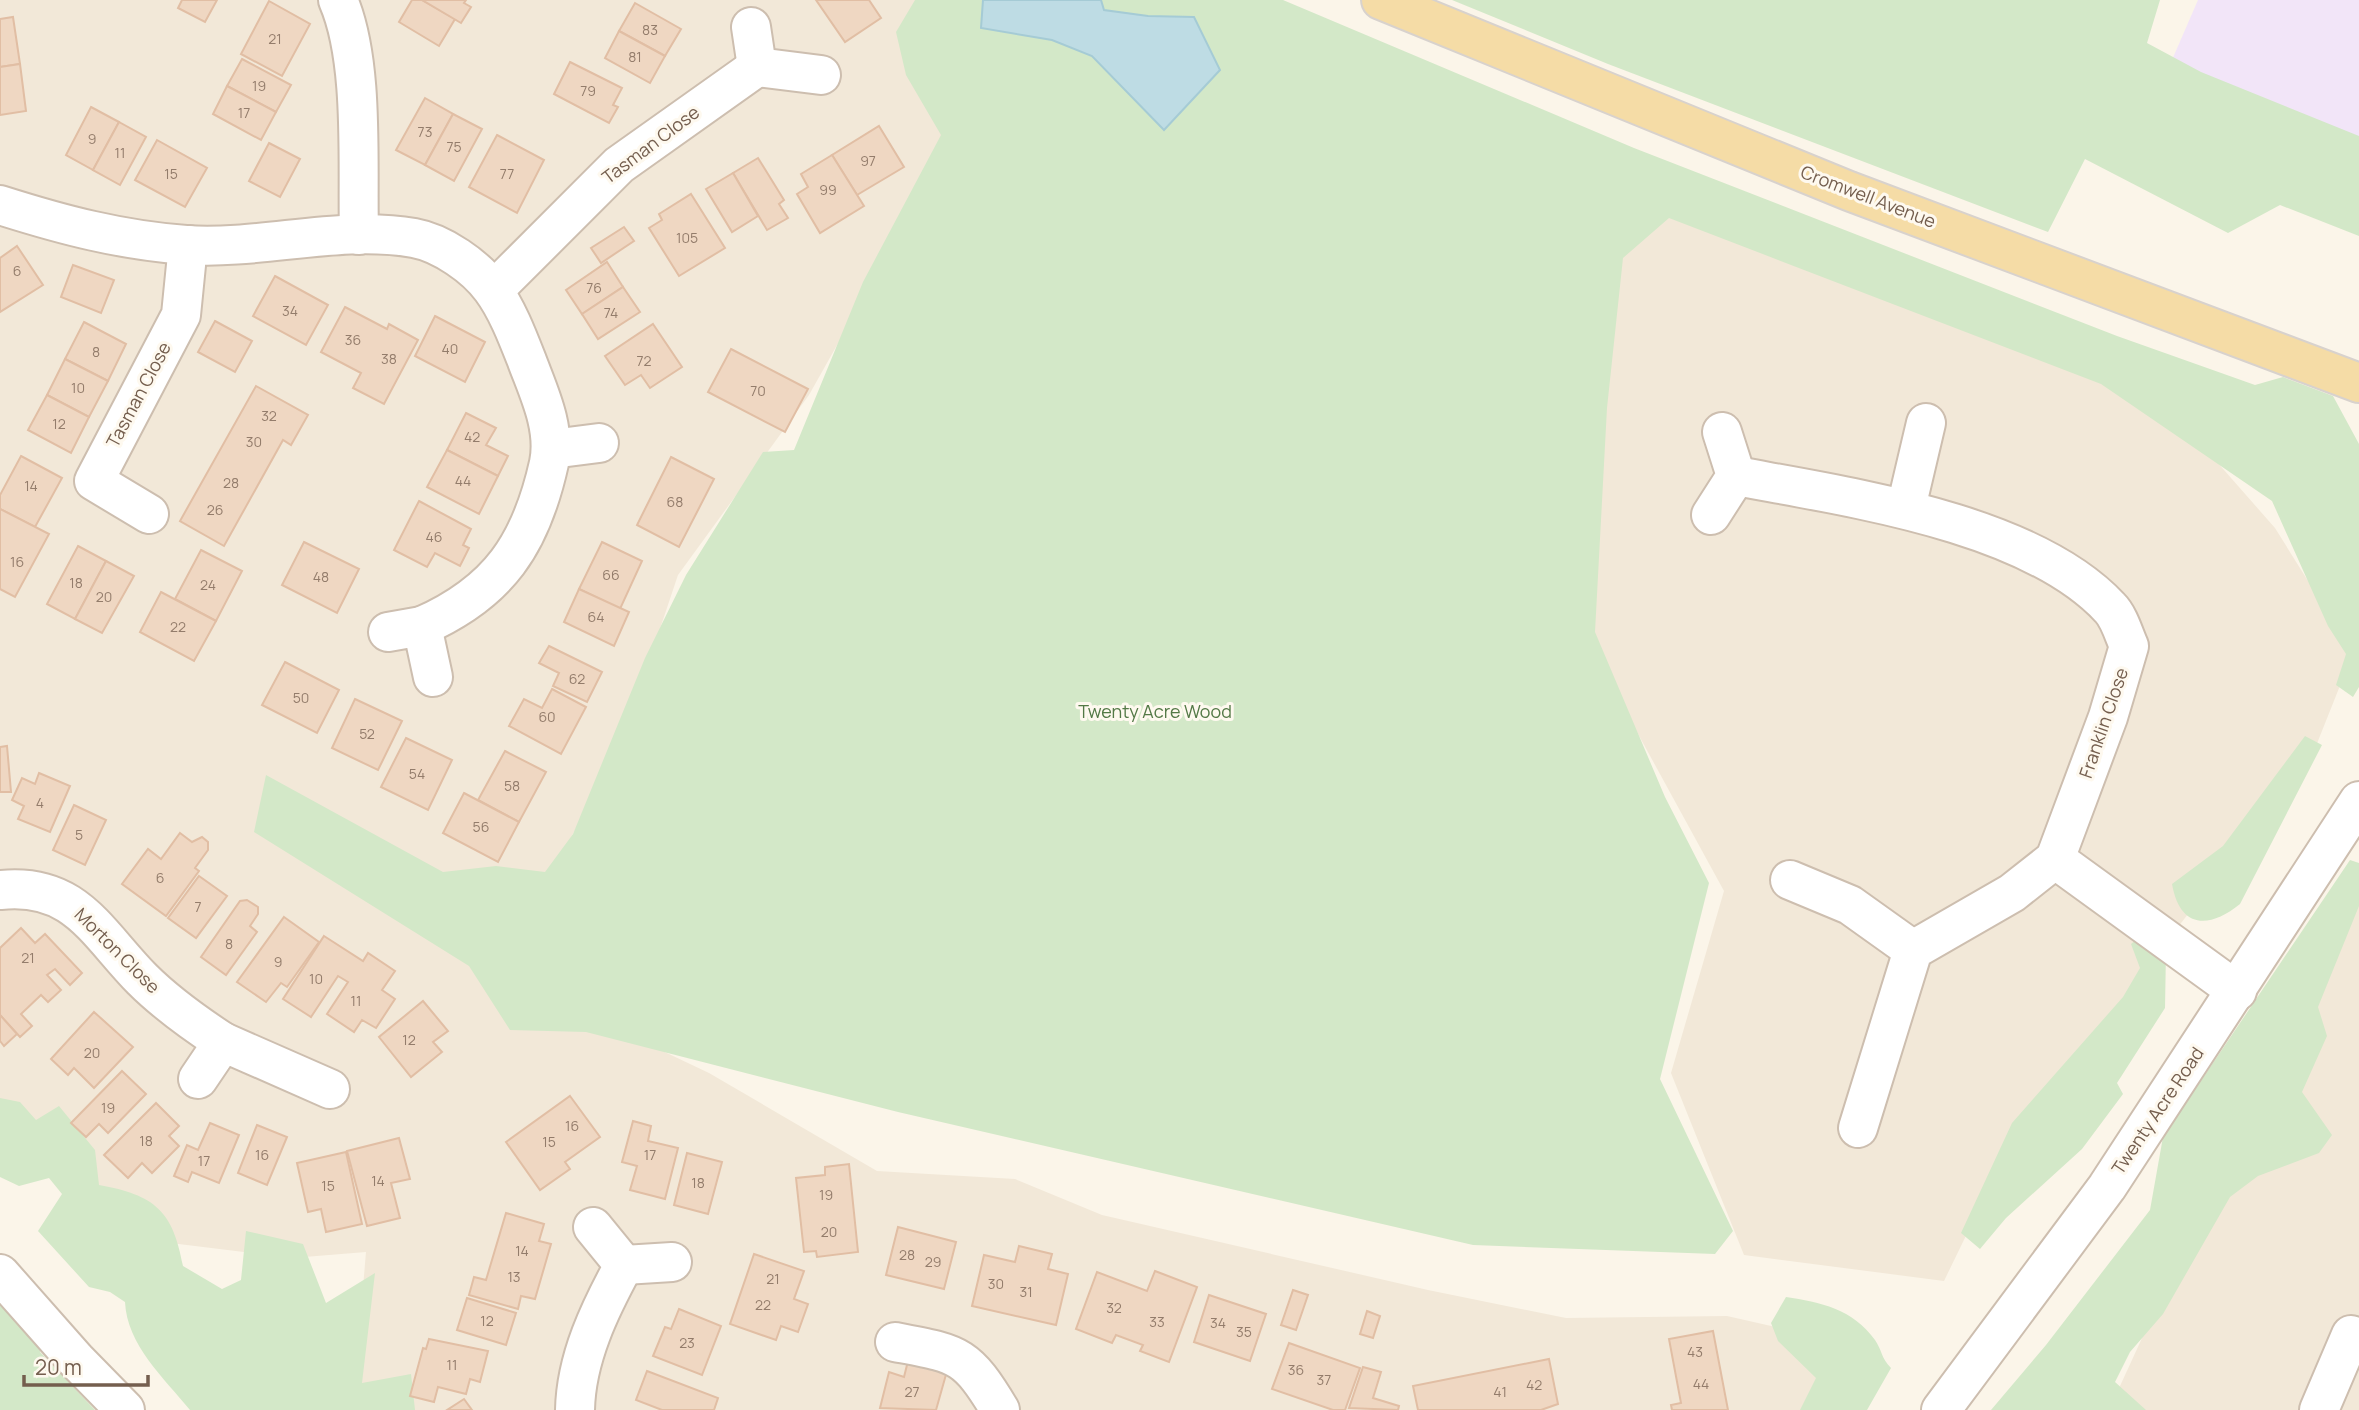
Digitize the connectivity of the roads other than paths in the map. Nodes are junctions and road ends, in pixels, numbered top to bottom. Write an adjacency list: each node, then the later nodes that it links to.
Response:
1 (338, 0): 7 (street)
2 (1381, 0): 10 (main road, Cromwell Avenue)
3 (751, 27): 4 (street)
4 (757, 67): 5 (street); 9 (street, Tasman Close)
5 (821, 75)
6 (0, 205): 8 (street)
7 (359, 234): 8 (street); 9 (street)
8 (187, 245): 17 (street, Tasman Close)
9 (494, 290): 14 (street)
10 (2359, 383)
11 (1926, 423): 16 (street)
12 (1722, 432): 15 (street)
13 (599, 443): 14 (street)
14 (552, 449): 19 (street)
15 (1737, 476): 16 (street, Franklin Close); 18 (street)
16 (1906, 508): 21 (street, Franklin Close)
17 (149, 514)
18 (1711, 515)
19 (433, 677)
20 (2359, 801): 25 (street, Twenty Acre Road)
21 (2056, 859): 24 (street); 25 (street)
22 (1790, 880): 24 (street)
23 (0, 890): 26 (street, Morton Close)
24 (1913, 950): 29 (street)
25 (2238, 991): 39 (street, Twenty Acre Road)
26 (223, 1042): 27 (street); 28 (street, Morton Close)
27 (198, 1079)
28 (330, 1089)
29 (1858, 1128)
30 (593, 1227): 32 (street)
31 (672, 1262): 32 (street)
32 (624, 1265): 37 (street)
33 (0, 1275): 36 (street)
34 (2351, 1335): 40 (street)
35 (895, 1342): 38 (street)
36 (125, 1410)
37 (575, 1410)
38 (1000, 1410)
39 (1941, 1410)
40 (2319, 1410)

